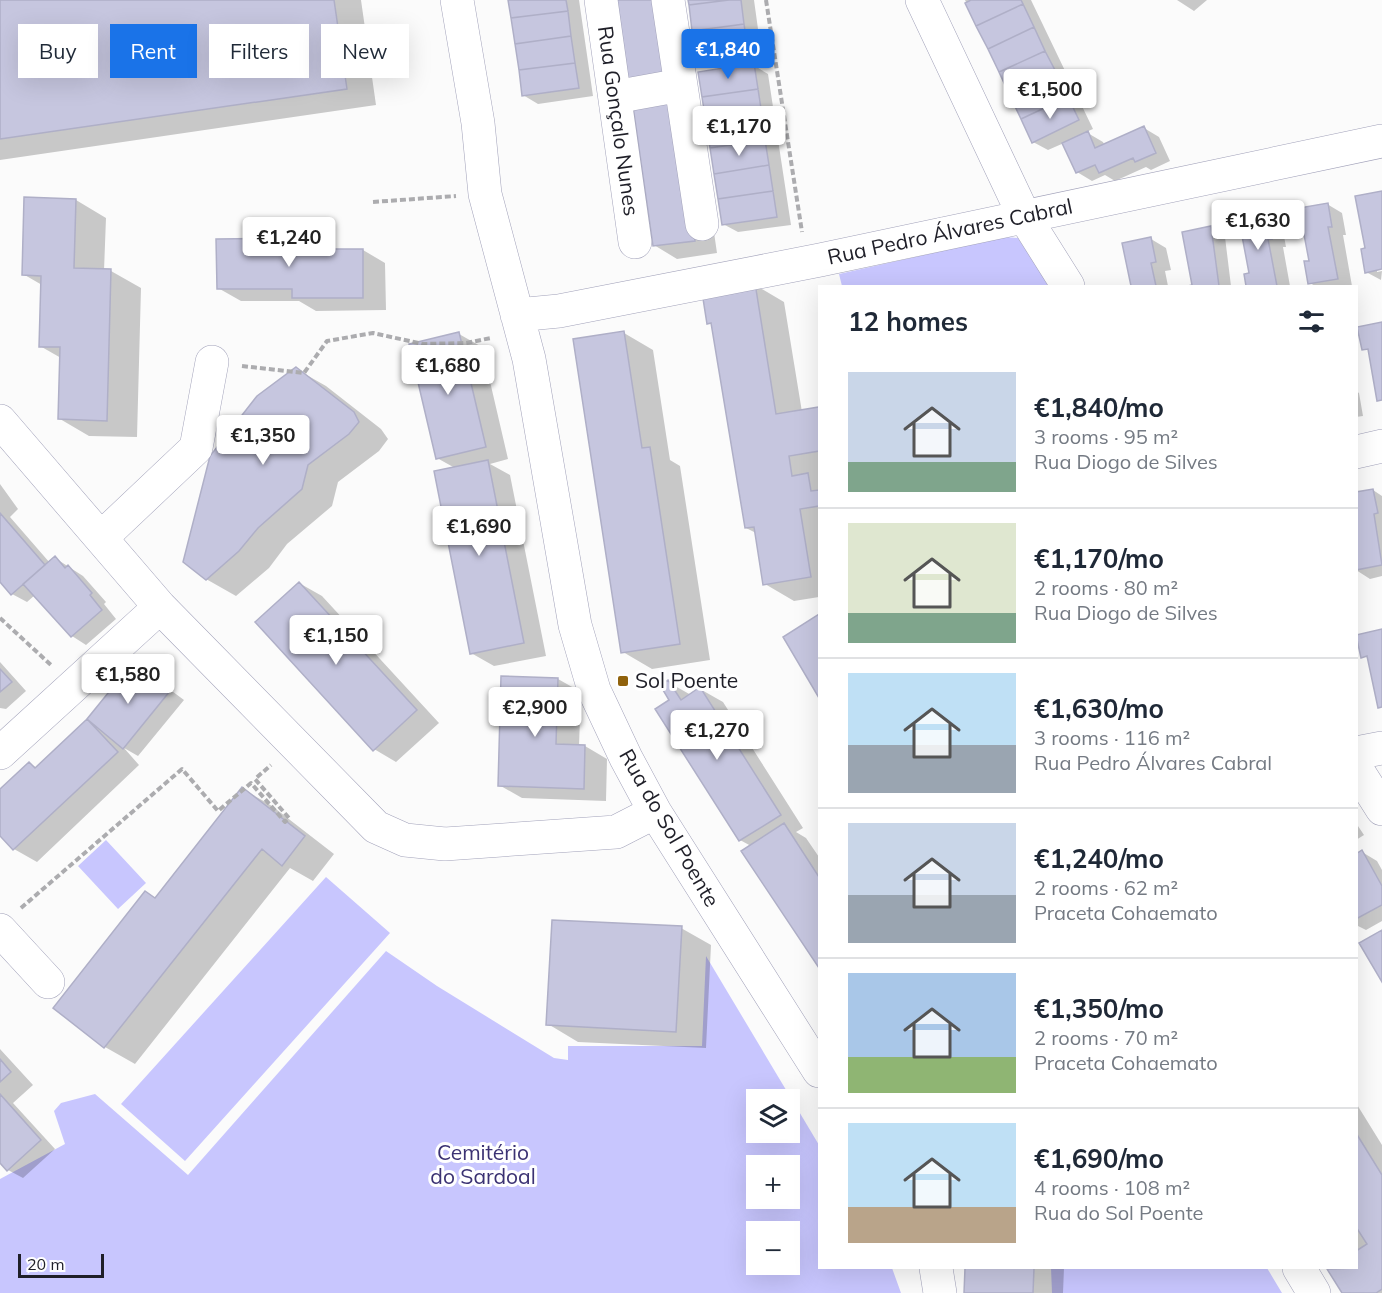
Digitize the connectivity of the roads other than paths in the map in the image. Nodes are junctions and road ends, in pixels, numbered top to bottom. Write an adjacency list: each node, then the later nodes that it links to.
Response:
1 (457, 0): 13 (street, Rua do Sol Poente)
2 (601, 0): 6 (street, Rua Gonçalo Nunes)
3 (668, 0): 5 (street)
4 (922, 0): 8 (street)
5 (681, 85): 6 (street); 9 (street)
6 (615, 97): 10 (street, Rua Gonçalo Nunes)
7 (1382, 141): 8 (street, Rua Pedro Álvares Cabral)
8 (1024, 216): 11 (street, Rua Pedro Álvares Cabral); 12 (street)
9 (702, 224)
10 (635, 242)
11 (817, 270): 13 (street, Rua Pedro Álvares Cabral)
12 (1067, 285)
13 (519, 323): 25 (street, Rua do Sol Poente)
14 (212, 362): 18 (street)
15 (0, 421): 18 (street)
16 (1382, 446): 17 (street)
17 (1358, 452)
18 (102, 537): 19 (street)
19 (160, 607): 21 (street); 25 (street)
20 (1382, 748): 22 (street)
21 (0, 753)
22 (1358, 753)
23 (1358, 771): 24 (street)
24 (1382, 809)
25 (655, 812): 28 (street, Rua do Sol Poente)
26 (9, 921): 27 (street)
27 (48, 982)
28 (818, 1069)
29 (936, 1269): 31 (street)
30 (1300, 1269): 32 (street)
31 (940, 1293)
32 (1314, 1293)

